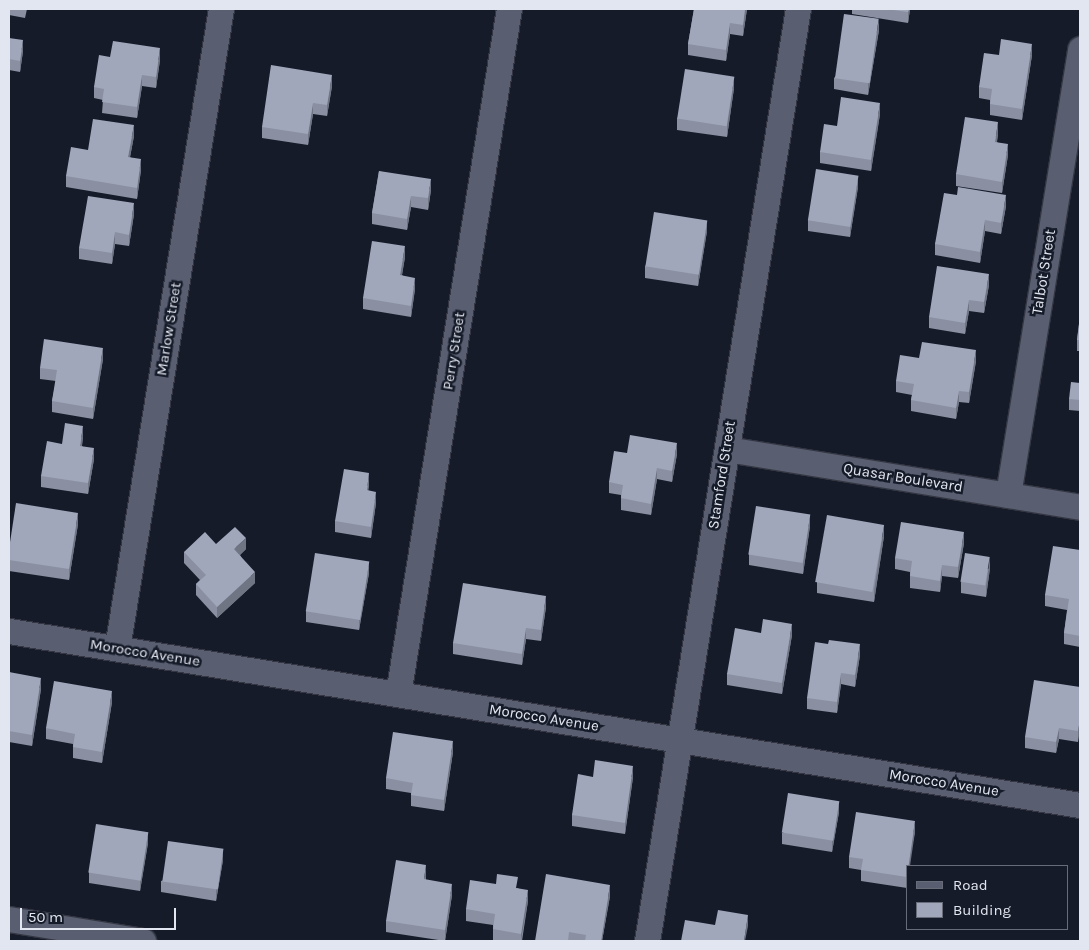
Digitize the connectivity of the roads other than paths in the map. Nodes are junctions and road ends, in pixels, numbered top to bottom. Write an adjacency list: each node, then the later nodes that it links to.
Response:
1 (221, 9): 9 (street, Marlow Street)
2 (510, 9): 10 (street, Perry Street)
3 (798, 9): 5 (street, Stamford Street)
4 (1080, 49): 6 (street, Talbot Street)
5 (727, 449): 6 (street, Quasar Boulevard); 11 (street, Stamford Street)
6 (1008, 495): 7 (street, Quasar Boulevard)
7 (1080, 507)
8 (9, 631): 9 (street, Morocco Avenue)
9 (117, 648): 10 (street, Morocco Avenue)
10 (398, 694): 11 (street, Morocco Avenue)
11 (680, 740): 12 (street, Morocco Avenue); 15 (street, Stamford Street)
12 (1080, 805)
13 (9, 920): 14 (street)
14 (143, 941)
15 (647, 941)

